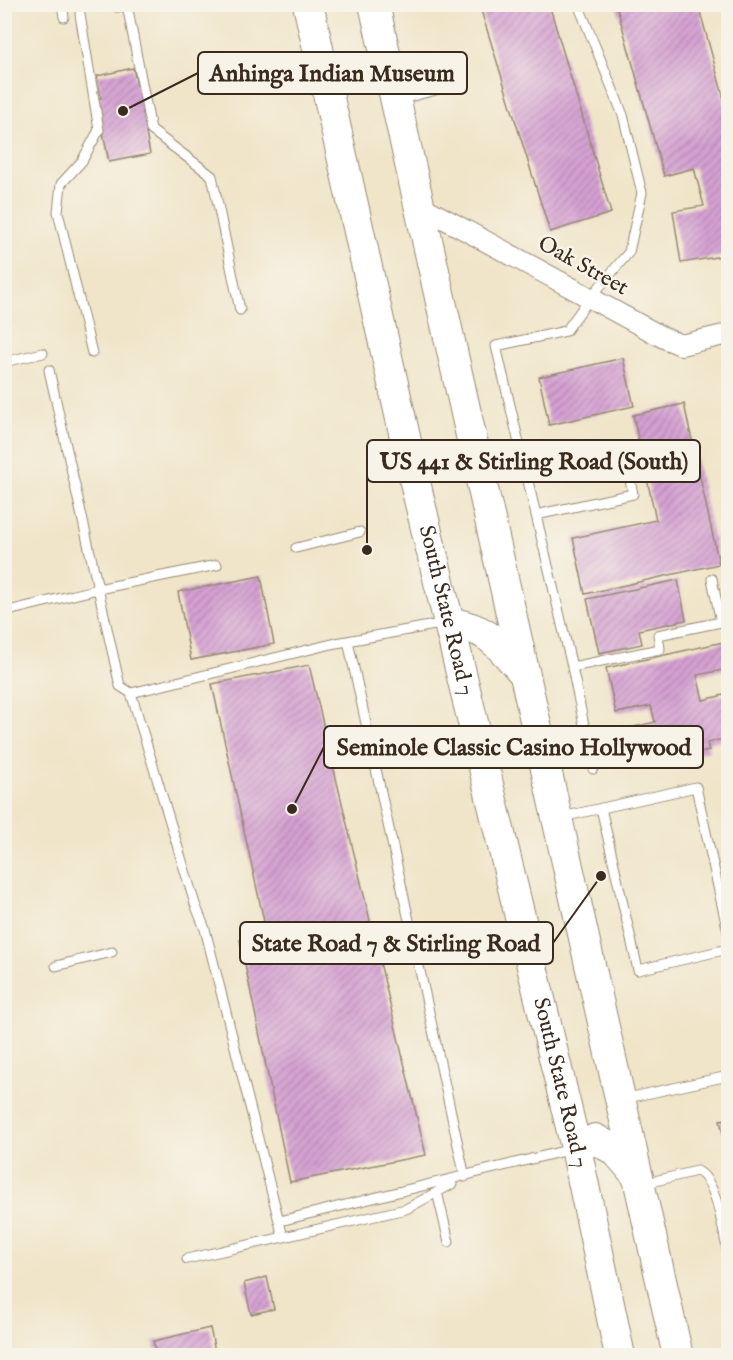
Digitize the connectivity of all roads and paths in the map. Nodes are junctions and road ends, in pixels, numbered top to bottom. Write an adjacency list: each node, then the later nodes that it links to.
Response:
1 (62, 4): 8 (lane)
2 (308, 4): 27 (main road, South State Road 7)
3 (374, 4): 10 (main road)
4 (579, 4): 12 (lane)
5 (128, 5): 6 (lane); 13 (lane)
6 (117, 6)
7 (80, 14): 16 (lane)
8 (64, 17)
9 (462, 83): 10 (lane)
10 (396, 101): 11 (main road)
11 (419, 205): 12 (street, Oak Street); 30 (main road)
12 (590, 298): 14 (street, Oak Street); 19 (lane)
13 (240, 310)
14 (729, 334)
15 (43, 353): 17 (lane)
16 (92, 353)
17 (4, 362)
18 (49, 369): 25 (lane)
19 (526, 470): 20 (lane); 20 (lane)
20 (536, 515): 29 (lane)
21 (360, 532): 22 (lane)
22 (296, 548)
23 (218, 565): 25 (lane)
24 (712, 579): 29 (lane)
25 (98, 589): 26 (lane); 31 (lane)
26 (4, 612)
27 (448, 622): 28 (lane); 30 (main road); 41 (main road, South State Road 7)
28 (348, 641): 31 (lane); 42 (lane)
29 (572, 667): 32 (lane)
30 (524, 673): 34 (main road)
31 (132, 693): 45 (lane)
32 (593, 768)
33 (601, 808): 34 (lane); 35 (lane); 36 (lane)
34 (557, 818): 40 (main road)
35 (729, 932)
36 (729, 949)
37 (112, 952): 38 (lane)
38 (56, 966)
39 (729, 1076): 40 (lane)
40 (621, 1100): 43 (main road)
41 (576, 1148): 42 (lane); 43 (main road); 50 (main road, South State Road 7)
42 (465, 1177): 44 (lane); 45 (lane)
43 (639, 1181): 48 (lane); 51 (main road)
44 (437, 1192): 46 (lane); 47 (lane)
45 (280, 1221): 46 (lane)
46 (284, 1237): 49 (lane)
47 (449, 1242)
48 (728, 1253)
49 (187, 1259)
50 (621, 1356)
51 (678, 1356)

